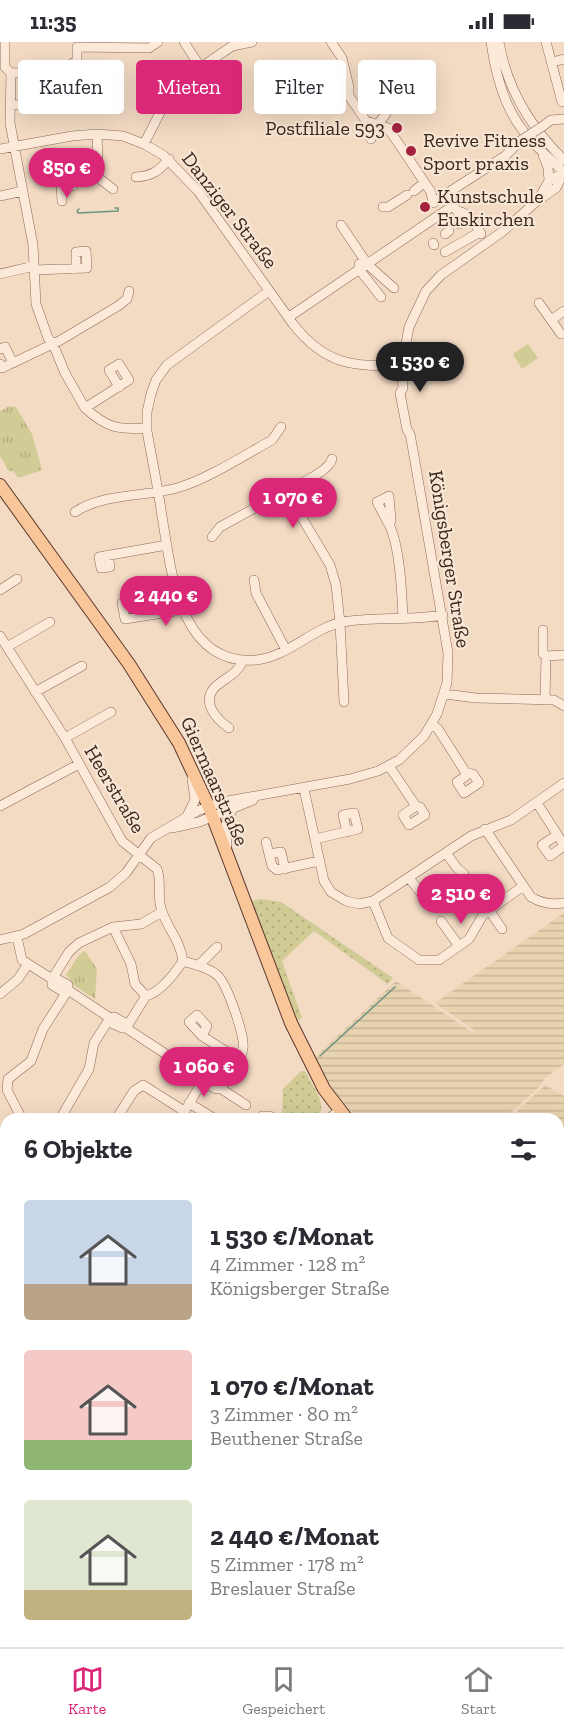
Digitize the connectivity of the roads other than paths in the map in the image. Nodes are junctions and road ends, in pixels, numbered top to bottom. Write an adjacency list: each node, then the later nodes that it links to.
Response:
1 (5, 42): 16 (street)
2 (158, 42): 11 (street)
3 (184, 42): 13 (street)
4 (250, 42): 10 (street)
5 (331, 42): 23 (street)
6 (490, 42): 29 (street)
7 (500, 42): 31 (street)
8 (546, 42): 15 (street)
9 (77, 44): 11 (street); 16 (street)
10 (235, 44): 14 (street)
11 (129, 45)
12 (564, 59): 15 (street)
13 (196, 60)
14 (212, 60)
15 (552, 62): 17 (street)
16 (11, 74): 19 (street)
17 (560, 82): 18 (street)
18 (562, 102)
19 (6, 110): 27 (street)
20 (159, 114): 26 (street)
21 (386, 114): 23 (street)
22 (564, 119): 44 (street, bridge)
23 (377, 125): 25 (street); 39 (street)
24 (97, 134): 26 (street, Danziger Straße); 27 (street, Danziger Straße); 34 (street)
25 (371, 139)
26 (144, 144): 30 (street, Danziger Straße)
27 (15, 147): 28 (street, Danziger Straße); 42 (street)
28 (0, 149)
29 (541, 150): 33 (street); 38 (street)
30 (168, 159): 37 (street); 62 (street, Danziger Straße)
31 (564, 160)
32 (52, 163): 35 (street)
33 (564, 172): 38 (street, Königsberger Straße); 48 (street, Königsberger Straße)
34 (96, 173): 36 (street); 41 (street)
35 (61, 175): 36 (street); 40 (street)
36 (72, 175): 40 (street)
37 (136, 177)
38 (549, 181): 48 (street, Königsberger Straße)
39 (424, 183): 43 (street); 50 (street)
40 (61, 186): 46 (street)
41 (113, 189)
42 (23, 191): 45 (street); 56 (street)
43 (430, 192): 44 (street); 47 (street)
44 (446, 194): 47 (street); 49 (street)
45 (0, 196)
46 (62, 201)
47 (433, 202): 51 (street)
48 (536, 202): 73 (street, Königsberger Straße)
49 (454, 206): 51 (street); 52 (street)
50 (383, 207)
51 (441, 214): 57 (street)
52 (470, 216): 53 (street); 55 (street)
53 (459, 224)
54 (341, 225): 57 (street)
55 (445, 252)
56 (34, 268): 58 (street); 59 (street); 69 (street)
57 (368, 268): 60 (street); 63 (street); 66 (street)
58 (76, 269)
59 (0, 274)
60 (394, 288)
61 (129, 291): 69 (street)
62 (269, 291): 73 (street, Danziger Straße); 77 (street)
63 (381, 297)
64 (539, 303): 67 (street)
65 (564, 311): 67 (street)
66 (292, 315)
67 (551, 320): 68 (street)
68 (561, 334)
69 (53, 344): 71 (street); 75 (street)
70 (0, 349): 71 (street)
71 (13, 363): 72 (street)
72 (0, 364)
73 (402, 366): 91 (street, Königsberger Straße)
74 (119, 387): 75 (street)
75 (85, 408): 77 (street)
76 (280, 427): 81 (street)
77 (147, 428): 81 (street)
78 (332, 459): 80 (street)
79 (0, 485): 115 (main road, Giermaarstraße)
80 (286, 491): 84 (street); 95 (street)
81 (158, 492): 82 (street); 85 (street)
82 (75, 512)
83 (390, 523): 93 (street)
84 (212, 537)
85 (167, 545): 86 (street); 90 (street)
86 (108, 555)
87 (17, 579): 89 (street)
88 (255, 580): 99 (street)
89 (0, 590)
90 (182, 608): 92 (street); 102 (street)
91 (443, 615): 93 (street); 105 (street, Königsberger Straße)
92 (138, 617)
93 (403, 618): 95 (street)
94 (50, 622): 98 (street)
95 (340, 623): 99 (street); 107 (street)
96 (543, 630): 101 (street)
97 (0, 636): 98 (street, Heerstraße)
98 (7, 647): 104 (street, Heerstraße)
99 (286, 650): 102 (street)
100 (564, 655): 101 (street)
101 (546, 656): 106 (street)
102 (243, 660): 111 (street)
103 (82, 666): 104 (street)
104 (35, 692): 112 (street, Heerstraße)
105 (445, 694): 106 (street); 110 (street, Königsberger Straße)
106 (545, 700): 108 (street)
107 (344, 702)
108 (564, 706)
109 (111, 712): 112 (street, Heerstraße)
110 (432, 724): 114 (street, Königsberger Straße); 116 (street)
111 (229, 728)
112 (65, 738): 113 (street, Heerstraße)
113 (79, 764): 121 (street); 134 (street, Heerstraße)
114 (389, 766): 118 (street, Königsberger Straße); 122 (street)
115 (190, 768): 124 (main road, Giermaarstraße); 125 (street)
116 (466, 772)
117 (564, 783): 120 (street)
118 (304, 789): 119 (street, Königsberger Straße); 130 (street)
119 (261, 796): 123 (street, Königsberger Straße); 124 (street, Königsberger Straße)
120 (537, 803): 127 (street); 129 (street)
121 (0, 806)
122 (416, 806)
123 (232, 810): 124 (street, Königsberger Straße); 135 (street)
124 (210, 812): 125 (street); 126 (street); 135 (main road, Giermaarstraße)
125 (187, 816): 126 (street)
126 (167, 829): 134 (street)
127 (485, 829): 133 (street); 139 (street)
128 (346, 832): 130 (street)
129 (557, 835): 132 (street); 132 (street)
130 (315, 839): 136 (street)
131 (266, 842): 136 (street)
132 (564, 846)
133 (446, 853): 137 (street); 138 (street)
134 (138, 854): 144 (street, Heerstraße); 148 (street)
135 (229, 860): 171 (main road, Giermaarstraße)
136 (319, 861): 141 (street)
137 (464, 874)
138 (409, 878): 140 (street); 141 (street)
139 (523, 886): 142 (street); 143 (street)
140 (425, 898)
141 (373, 901): 150 (street)
142 (564, 903)
143 (489, 910): 147 (street); 150 (street)
144 (162, 912): 146 (street); 152 (street)
145 (441, 921): 150 (street)
146 (113, 927): 155 (street); 158 (street)
147 (502, 929)
148 (16, 937): 149 (street); 153 (street)
149 (0, 940)
150 (459, 946)
151 (217, 947): 154 (street)
152 (183, 961): 154 (street); 158 (street)
153 (28, 964): 155 (street); 157 (street)
154 (198, 966): 162 (street)
155 (52, 979): 156 (street)
156 (68, 990): 159 (street); 163 (street)
157 (0, 994)
158 (146, 996): 160 (street)
159 (110, 1018): 160 (street); 169 (street)
160 (126, 1028): 164 (street)
161 (202, 1036): 162 (street)
162 (238, 1059): 165 (street)
163 (4, 1077): 168 (street)
164 (204, 1079): 165 (street); 167 (street)
165 (220, 1089): 166 (street)
166 (246, 1105)
167 (184, 1111): 170 (street)
168 (18, 1113)
169 (63, 1113)
170 (120, 1113)
171 (342, 1113)

